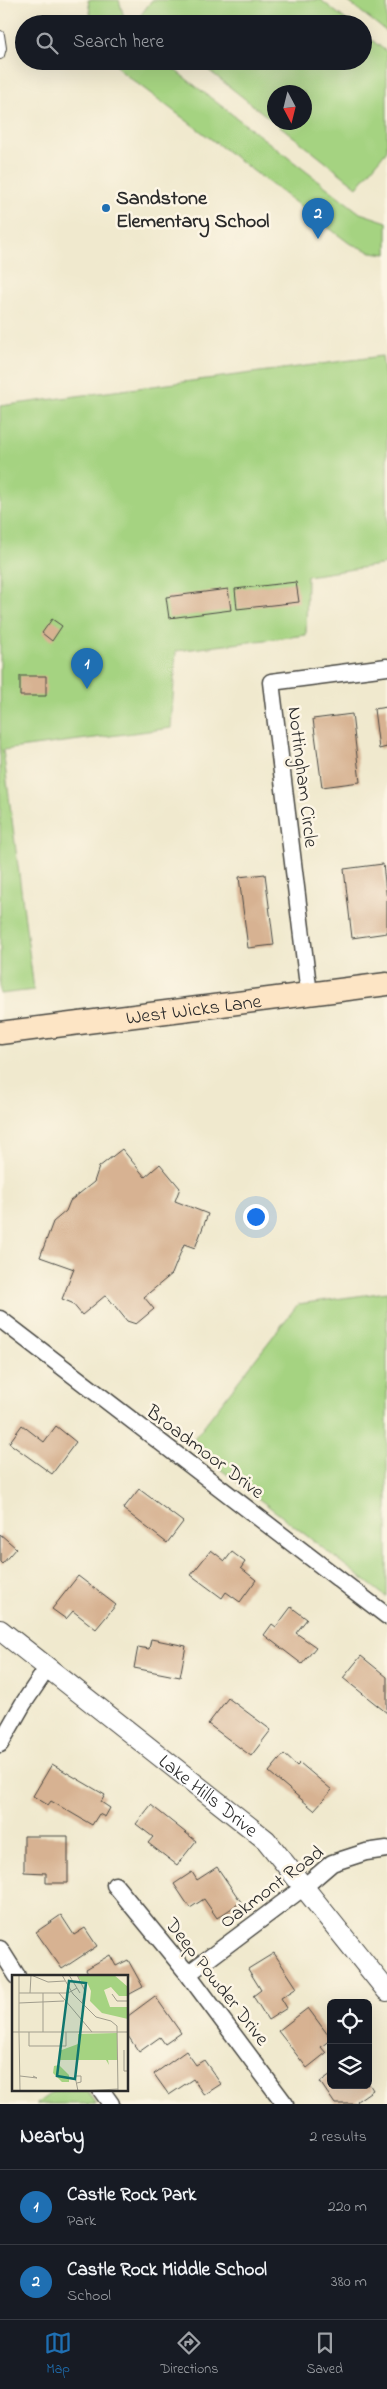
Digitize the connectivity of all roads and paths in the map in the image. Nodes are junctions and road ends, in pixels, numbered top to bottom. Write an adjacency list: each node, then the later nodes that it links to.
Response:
1 (0, 35): 2 (lane)
2 (0, 55)
3 (387, 667): 5 (street, Nottingham Circle)
4 (387, 984): 5 (main road, West Wicks Lane)
5 (309, 994): 6 (main road, West Wicks Lane)
6 (0, 1033)
7 (0, 1319): 8 (street, Broadmoor Drive)
8 (387, 1616)
9 (0, 1630): 10 (street, Lake Hills Drive)
10 (48, 1667): 11 (street); 14 (street, Lake Hills Drive)
11 (0, 1744)
12 (387, 1849): 14 (street, Oakmont Road)
13 (115, 1885): 16 (street, Deep Powder Drive)
14 (304, 1886): 16 (street, Oakmont Road); 18 (street, Lake Hills Drive)
15 (0, 1949): 17 (street)
16 (188, 1974): 21 (street, Deep Powder Drive)
17 (16, 1975)
18 (387, 1990)
19 (102, 2092): 20 (street)
20 (111, 2104)
21 (285, 2104)

